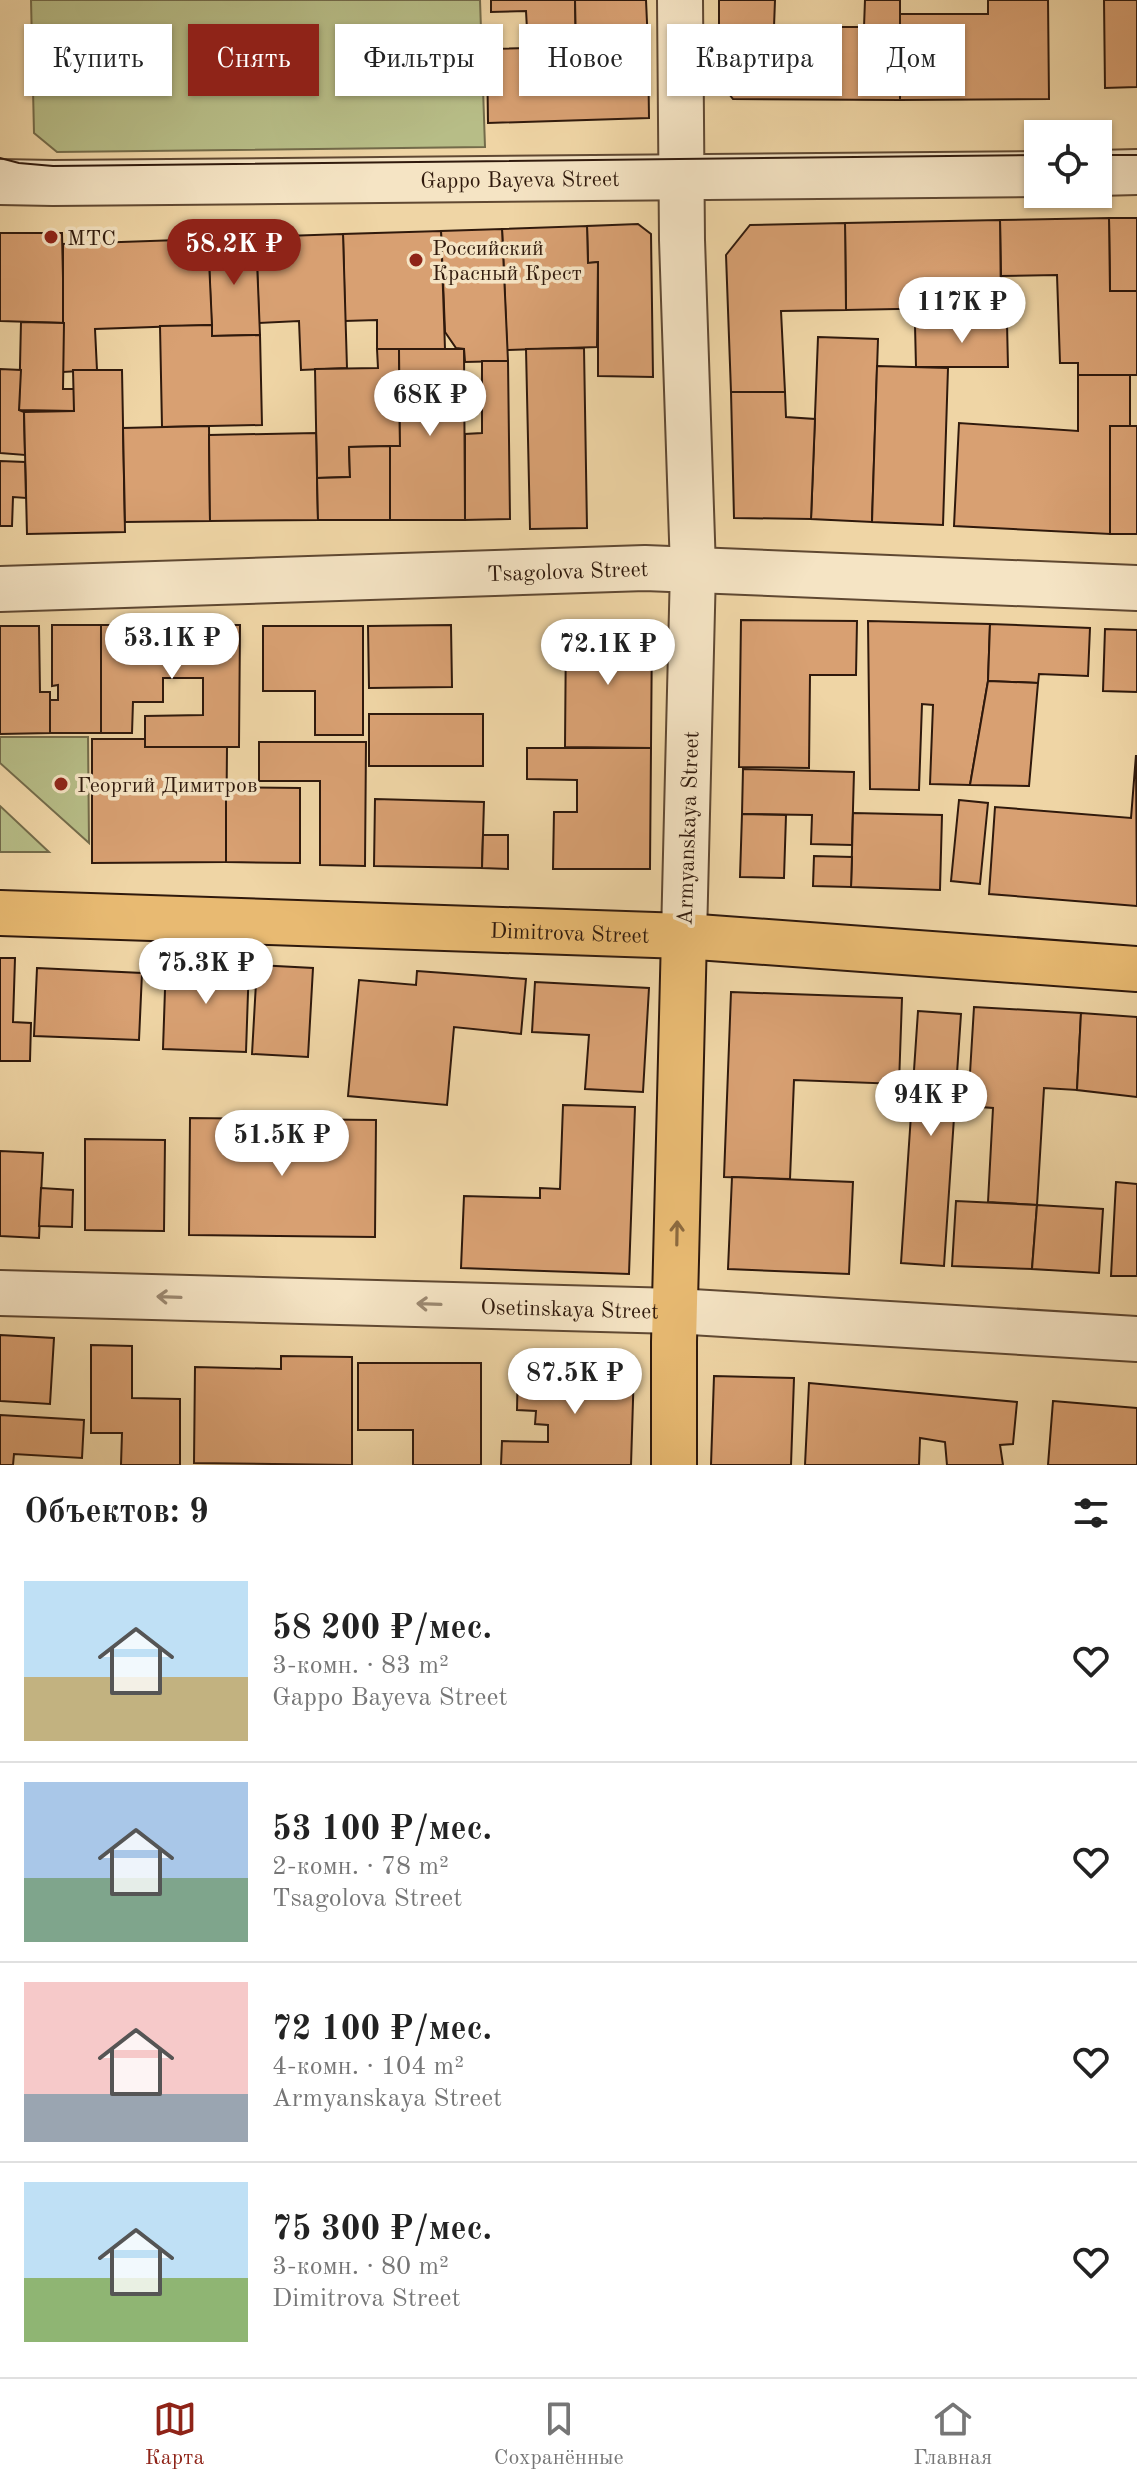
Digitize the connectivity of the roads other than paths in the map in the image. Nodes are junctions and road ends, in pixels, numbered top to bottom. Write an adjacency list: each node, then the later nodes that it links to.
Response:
1 (680, 0): 5 (street, Armyanskaya Street)
2 (1137, 172): 3 (street)
3 (1112, 173)
4 (1024, 174): 5 (street, Gappo Bayeva Street)
5 (682, 177): 6 (street, Gappo Bayeva Street); 7 (street, Armyanskaya Street)
6 (0, 182)
7 (693, 569): 8 (street, Tsagolova Street); 9 (street, Tsagolova Street); 11 (street, Armyanskaya Street)
8 (1137, 588)
9 (0, 589)
10 (0, 913): 11 (main road, Dimitrova Street)
11 (684, 936): 12 (main road, Dimitrova Street); 14 (main road, Armyanskaya Street, one-way to 11)
12 (1137, 969)
13 (0, 1293): 14 (street, Osetinskaya Street, one-way to 13)
14 (675, 1311): 15 (street, Osetinskaya Street); 16 (main road, Armyanskaya Street)
15 (1137, 1339)
16 (674, 1465)

